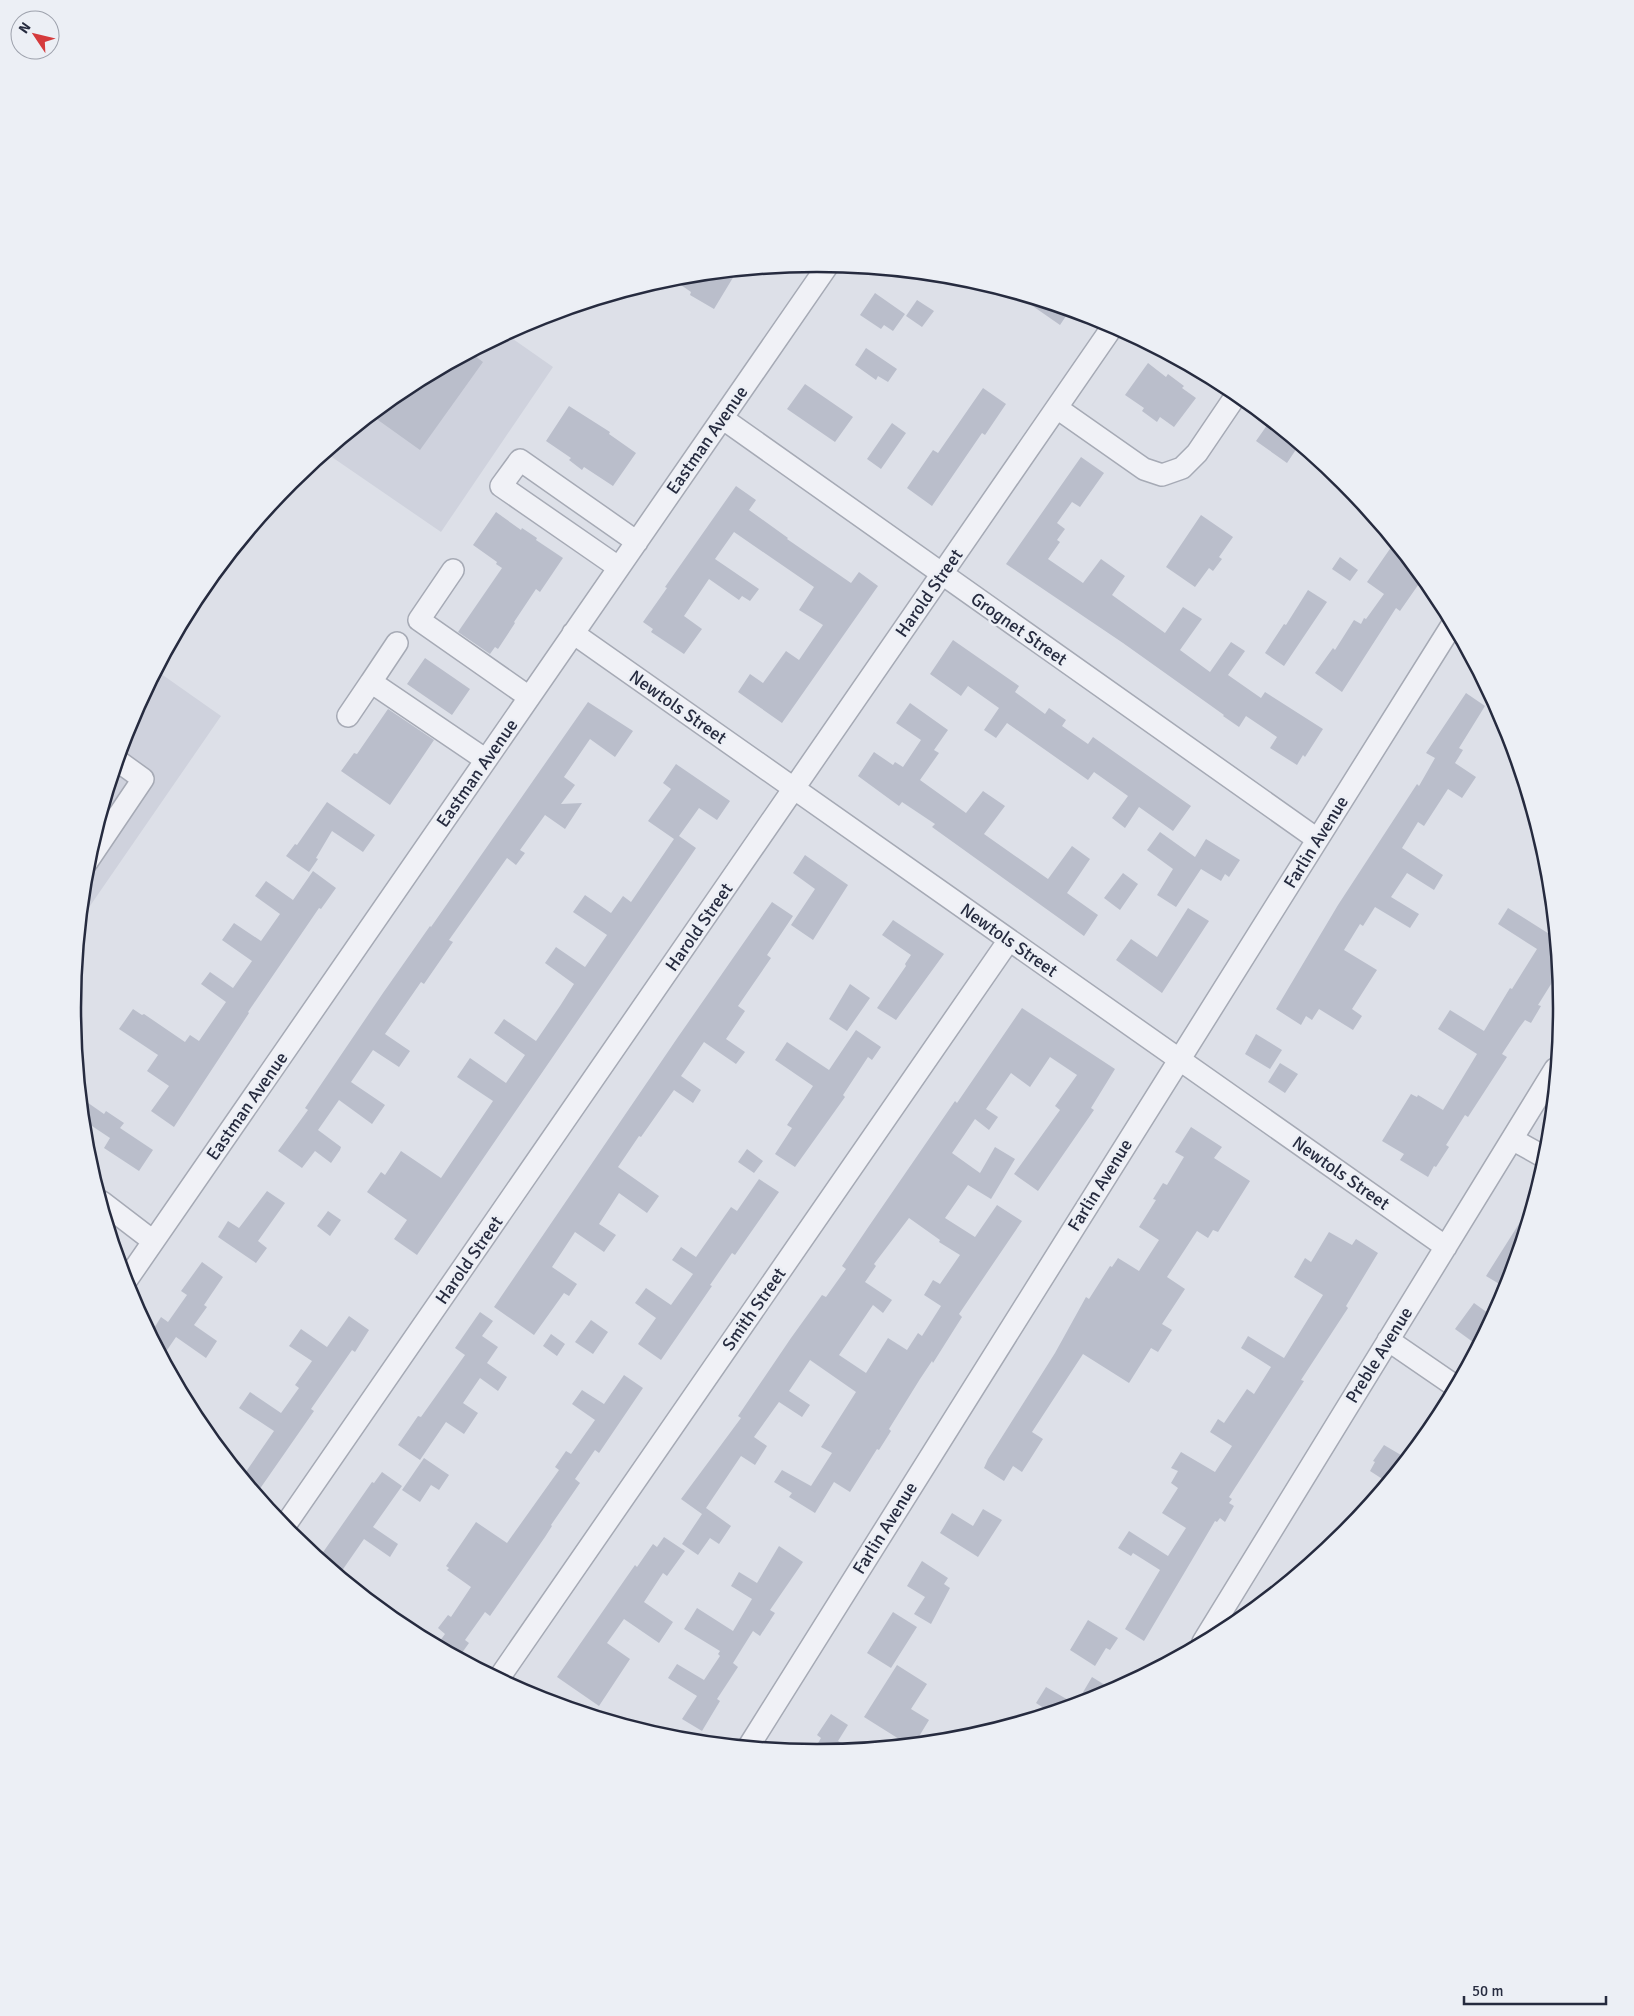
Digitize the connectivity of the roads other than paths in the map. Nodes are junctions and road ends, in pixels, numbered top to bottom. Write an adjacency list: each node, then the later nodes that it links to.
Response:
1 (822, 272): 5 (street, Eastman Avenue)
2 (1109, 333): 4 (street, Harold Street)
3 (1232, 401): 4 (street)
4 (1057, 408): 11 (street, Harold Street)
5 (722, 418): 8 (street, Eastman Avenue); 11 (street, Grognet Street)
6 (600, 516): 7 (street); 7 (street); 8 (street)
7 (582, 542): 9 (street)
8 (637, 542): 9 (street, Eastman Avenue)
9 (618, 567): 13 (street, Eastman Avenue)
10 (452, 570): 16 (street)
11 (942, 574): 20 (street, Harold Street); 21 (street, Grognet Street)
12 (1448, 631): 21 (street, Farlin Avenue)
13 (573, 633): 16 (street, Eastman Avenue); 20 (street, Newtols Street)
14 (397, 643): 15 (street)
15 (371, 682): 17 (street); 18 (street)
16 (529, 697): 18 (street, Eastman Avenue)
17 (348, 716)
18 (486, 760): 29 (street, Eastman Avenue)
19 (123, 764): 22 (street)
20 (794, 789): 23 (street, Newtols Street); 34 (street, Harold Street)
21 (1317, 839): 24 (street, Farlin Avenue)
22 (100, 843)
23 (1009, 940): 24 (street, Newtols Street); 36 (street, Smith Street)
24 (1179, 1060): 30 (street, Newtols Street); 37 (street, Farlin Avenue)
25 (1548, 1081): 26 (street, Preble Avenue)
26 (1512, 1139): 27 (street); 30 (street, Preble Avenue)
27 (1539, 1154)
28 (109, 1207): 29 (street)
29 (153, 1241): 31 (street, Eastman Avenue)
30 (1446, 1246): 32 (street, Preble Avenue)
31 (131, 1274)
32 (1388, 1340): 33 (street); 35 (street, Preble Avenue)
33 (1450, 1383)
34 (289, 1520)
35 (1211, 1629)
36 (503, 1673)
37 (753, 1740)

